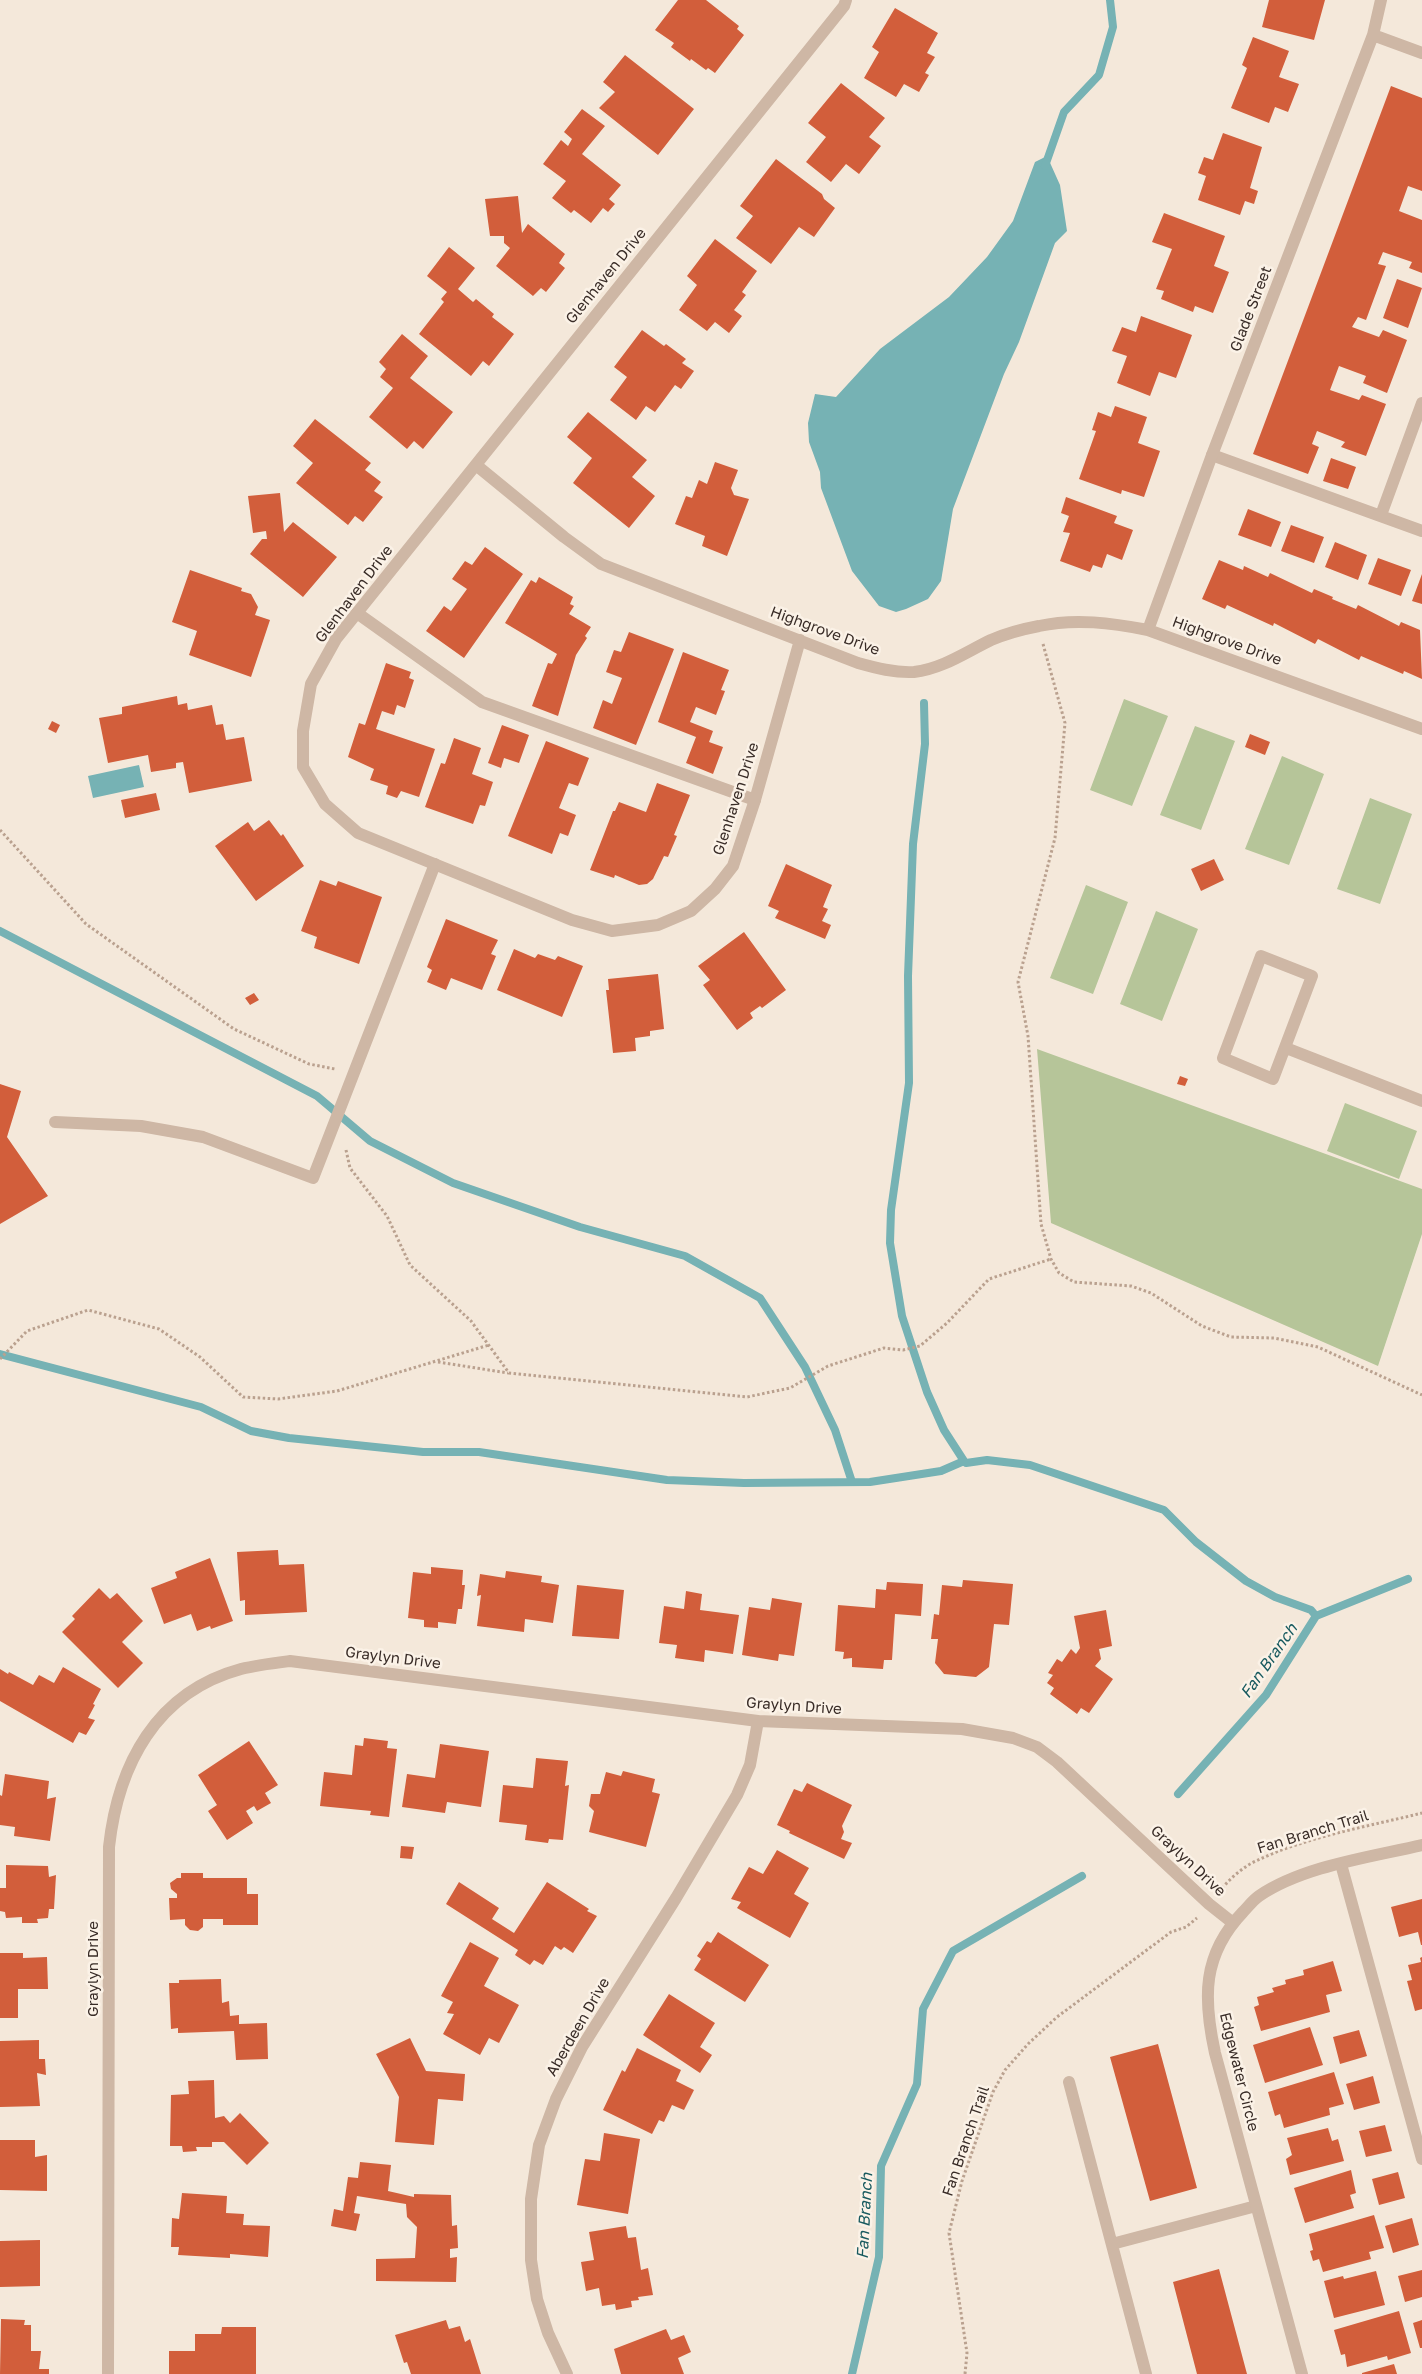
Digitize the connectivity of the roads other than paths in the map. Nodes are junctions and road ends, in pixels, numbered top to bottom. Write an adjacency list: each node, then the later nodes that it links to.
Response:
1 (846, 0): 7 (street, Glenhaven Drive)
2 (1382, 0): 3 (street, Glade Street)
3 (1373, 35): 4 (street); 6 (street, Glade Street)
4 (1422, 53)
5 (1422, 403): 8 (street)
6 (1212, 455): 8 (street); 11 (street, Glade Street)
7 (476, 464): 10 (street, Glenhaven Drive); 12 (street, Highgrove Drive)
8 (1381, 515): 9 (street)
9 (1422, 531)
10 (357, 613): 14 (street); 15 (street, Glenhaven Drive)
11 (1148, 630): 12 (street, Highgrove Drive); 13 (street, Highgrove Drive)
12 (800, 640): 14 (street, Glenhaven Drive)
13 (1422, 729)
14 (755, 800): 15 (street, Glenhaven Drive)
15 (434, 864): 18 (street)
16 (1286, 1048): 16 (street); 17 (street)
17 (1422, 1101)
18 (55, 1122)
19 (758, 1721): 22 (street, Graylyn Drive); 27 (street, Graylyn Drive); 28 (street, Aberdeen Drive)
20 (1422, 1845): 21 (street, Edgewater Circle)
21 (1341, 1864): 22 (street, Edgewater Circle); 24 (street)
22 (1233, 1923): 25 (street, Edgewater Circle)
23 (1069, 2082): 26 (street)
24 (1422, 2159)
25 (1256, 2206): 26 (street); 30 (street, Edgewater Circle)
26 (1112, 2244): 29 (street)
27 (108, 2374)
28 (566, 2374)
29 (1146, 2374)
30 (1302, 2374)

